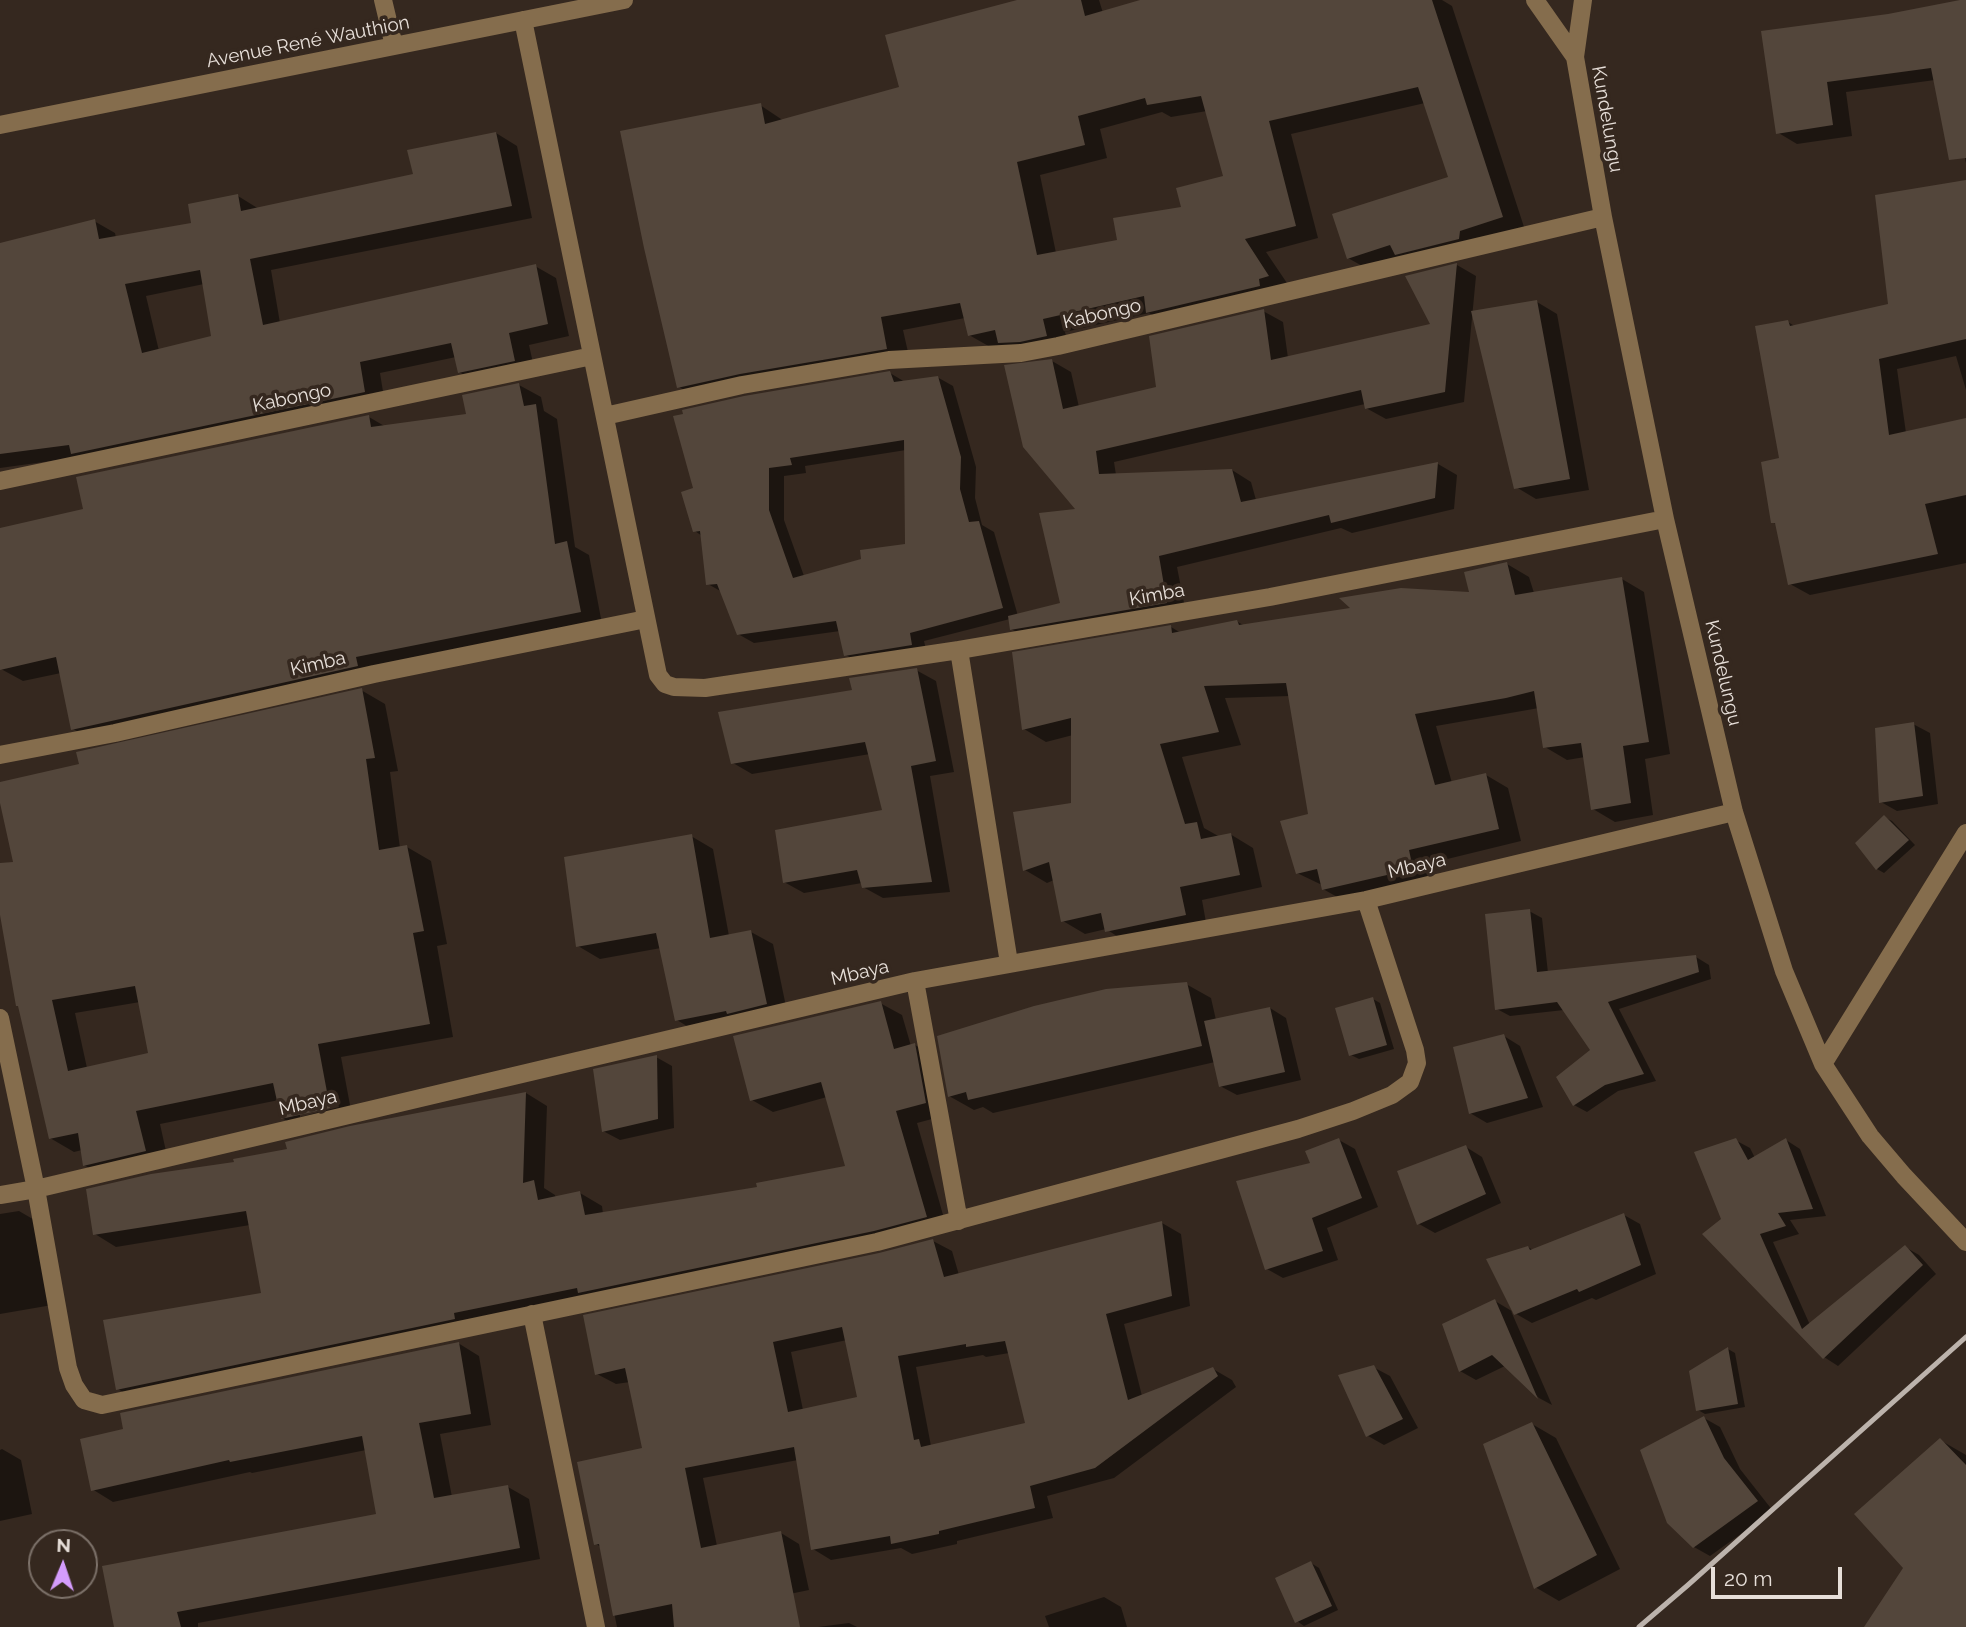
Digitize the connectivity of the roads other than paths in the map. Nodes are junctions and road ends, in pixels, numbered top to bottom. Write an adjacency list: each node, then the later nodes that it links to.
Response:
1 (383, 0): 6 (street)
2 (624, 0): 5 (street, Avenue René Wauthion)
3 (1535, 0): 7 (street)
4 (1583, 0): 7 (street)
5 (523, 20): 6 (street, Avenue René Wauthion); 10 (street)
6 (394, 46): 8 (street, Avenue René Wauthion)
7 (1575, 57): 9 (street, Kundelungu)
8 (0, 125)
9 (1603, 218): 11 (street, Kabongo); 13 (street, Kundelungu)
10 (592, 356): 11 (street); 12 (street, Kabongo)
11 (605, 416): 14 (street)
12 (0, 481)
13 (1665, 519): 15 (street, Kimba); 17 (street, Kundelungu)
14 (646, 618): 15 (street, Kimba); 16 (street, Kimba)
15 (959, 650): 20 (street)
16 (0, 755)
17 (1734, 812): 19 (street, Mbaya); 23 (street, Kundelungu)
18 (1966, 833): 23 (street)
19 (1366, 900): 20 (street, Mbaya); 26 (street)
20 (1009, 963): 21 (street, Mbaya)
21 (915, 981): 24 (street, Mbaya); 26 (street)
22 (0, 1018): 24 (street)
23 (1823, 1064): 27 (street, Kundelungu)
24 (36, 1189): 25 (street, Mbaya); 28 (street)
25 (0, 1195)
26 (959, 1221): 28 (street)
27 (1966, 1241)
28 (533, 1314): 29 (street)
29 (596, 1627)

